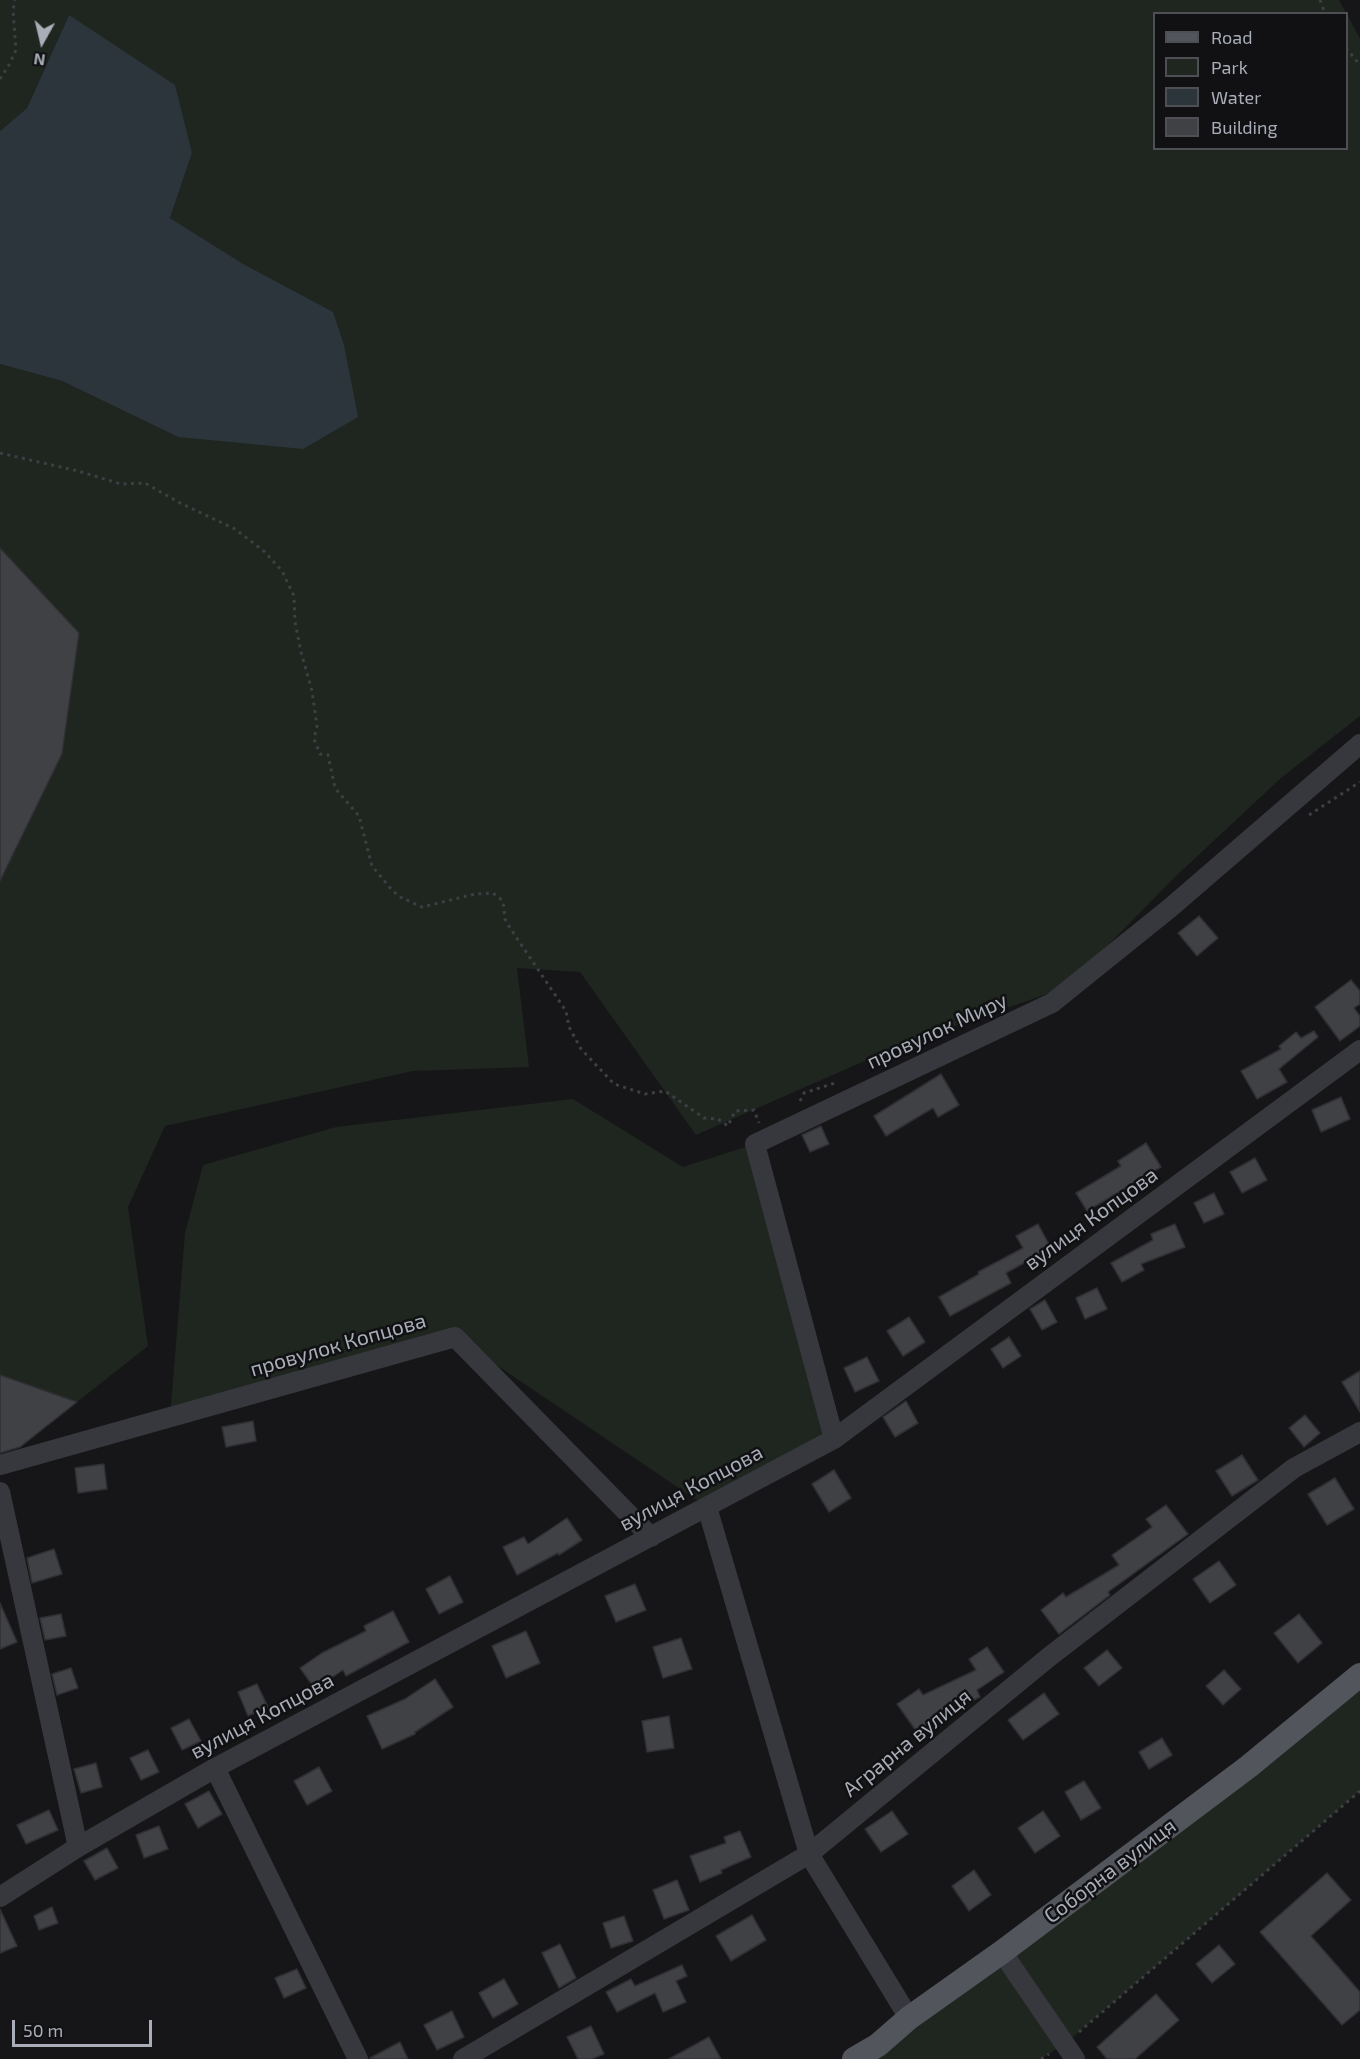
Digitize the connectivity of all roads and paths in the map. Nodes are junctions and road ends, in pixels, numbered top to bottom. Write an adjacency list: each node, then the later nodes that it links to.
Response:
1 (15, 0): 4 (path)
2 (1348, 49): 3 (path)
3 (1360, 65)
4 (0, 78)
5 (0, 453): 12 (path)
6 (1360, 744): 14 (street, провулок Миру)
7 (1360, 782): 8 (path)
8 (1306, 817)
9 (1360, 1050): 14 (street, вулиця Копцова)
10 (838, 1082): 11 (path)
11 (795, 1109)
12 (760, 1125)
13 (1360, 1432): 23 (street, Аграрна вулиця)
14 (834, 1439): 17 (street, вулиця Копцова)
15 (0, 1465): 18 (street, провулок Копцова)
16 (0, 1492): 22 (street)
17 (708, 1507): 18 (street, вулиця Копцова); 23 (street)
18 (651, 1537): 20 (street, вулиця Копцова)
19 (1360, 1675): 25 (main road, Соборна вулиця)
20 (215, 1768): 22 (street, вулиця Копцова); 28 (street)
21 (1360, 1791): 27 (path)
22 (78, 1847): 24 (street, вулиця Копцова)
23 (809, 1854): 26 (street); 29 (street, Аграрна вулиця)
24 (0, 1898)
25 (1002, 1952): 26 (main road, Соборна вулиця); 27 (street)
26 (909, 2018): 30 (main road, Соборна вулиця)
27 (1070, 2051)
28 (358, 2059)
29 (464, 2059)
30 (854, 2059)

